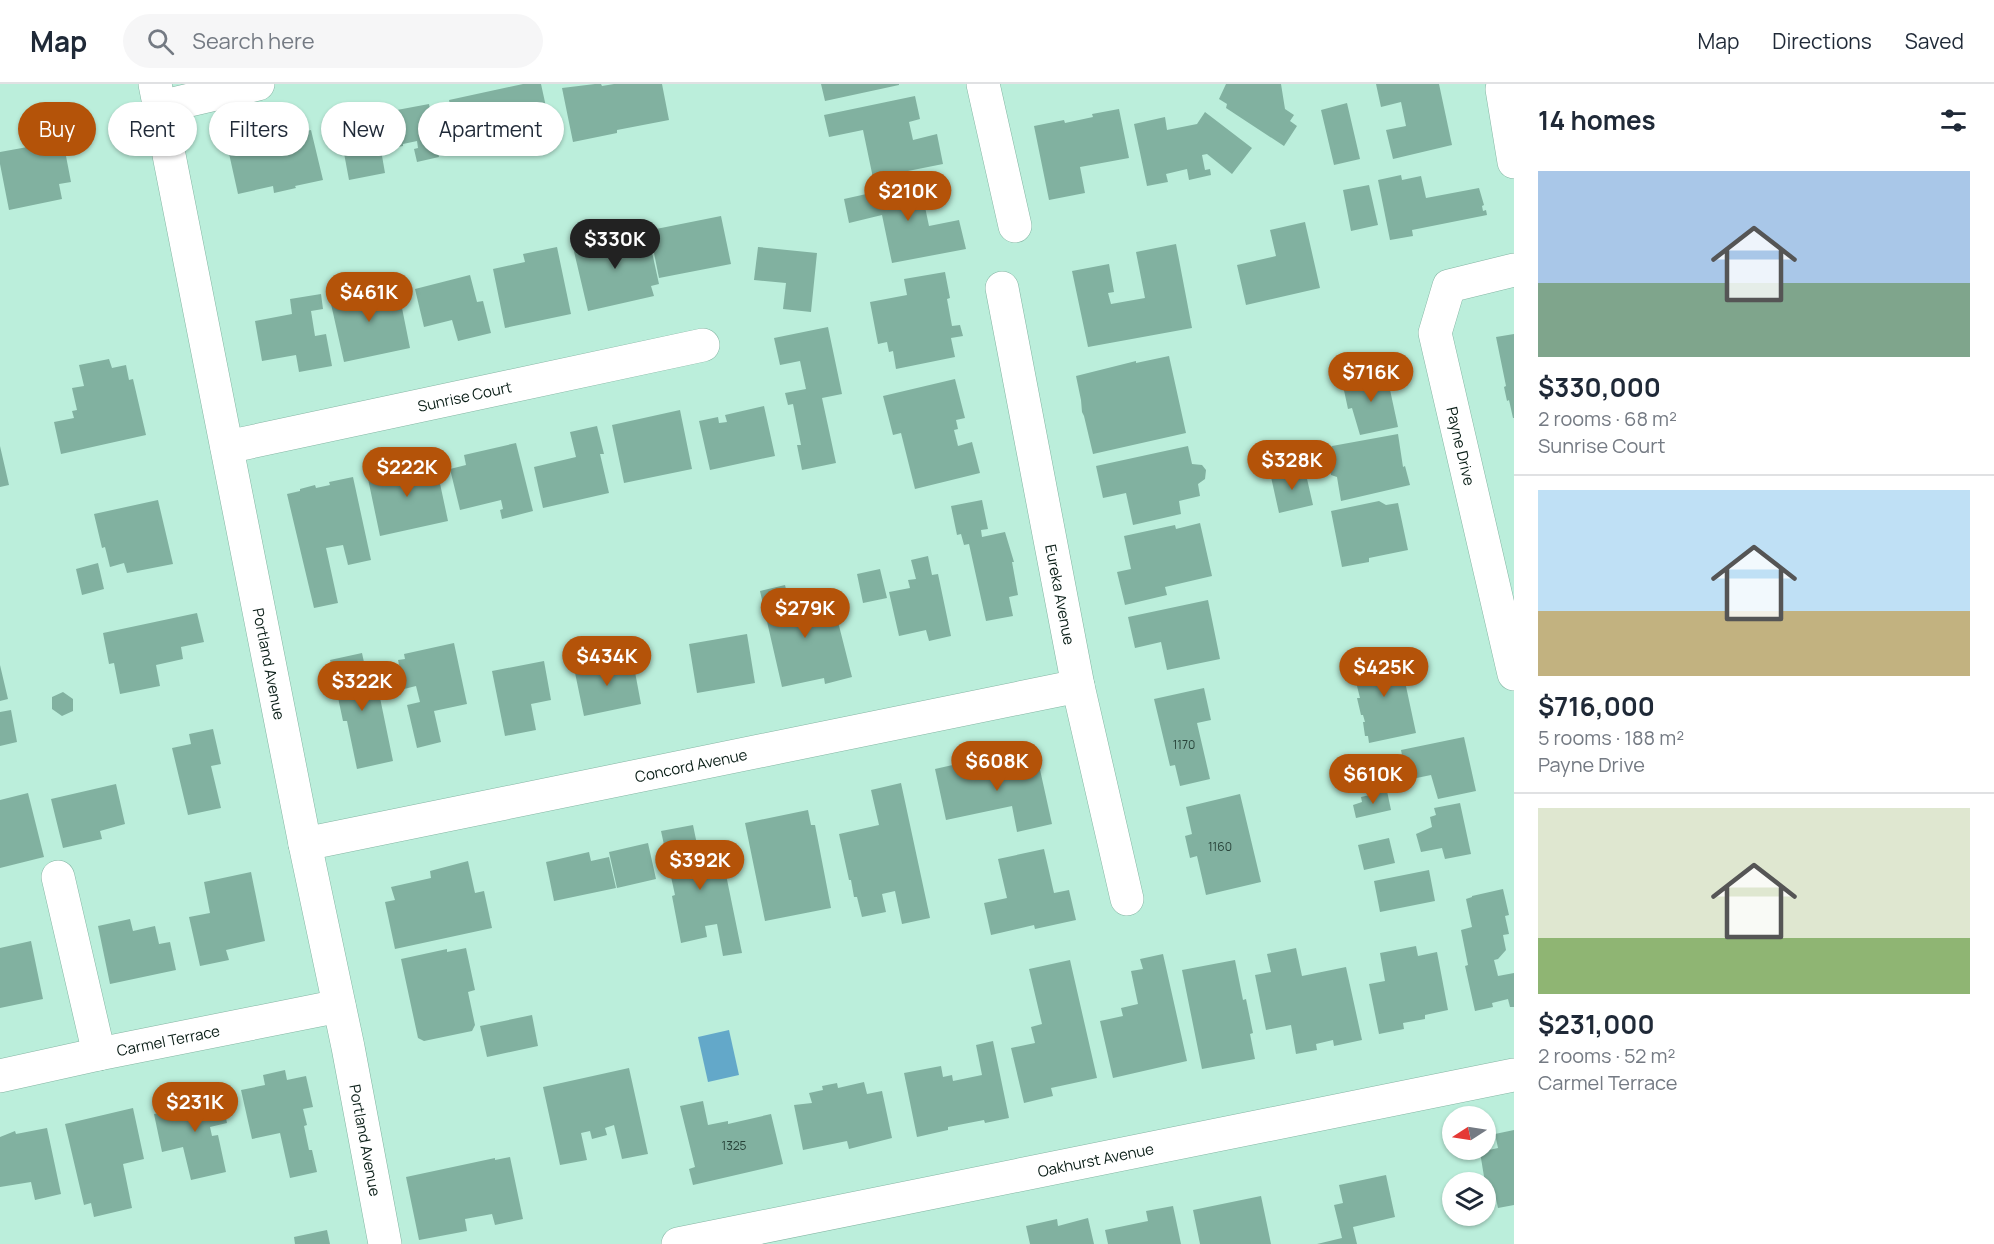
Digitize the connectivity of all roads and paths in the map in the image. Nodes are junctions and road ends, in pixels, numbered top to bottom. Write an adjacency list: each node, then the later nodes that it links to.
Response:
1 (258, 84): 4 (street)
2 (983, 84): 6 (street)
3 (1504, 84): 5 (street)
4 (158, 95): 10 (street, Portland Avenue)
5 (1514, 162)
6 (1015, 226)
7 (1514, 270): 11 (street, Payne Drive)
8 (1002, 288): 12 (street, Eureka Avenue)
9 (703, 345): 10 (street, Sunrise Court)
10 (227, 447): 13 (street, Portland Avenue)
11 (1514, 674)
12 (1078, 686): 13 (street, Concord Avenue); 15 (street, Eureka Avenue)
13 (305, 844): 16 (street, Portland Avenue)
14 (58, 877): 17 (street)
15 (1127, 899)
16 (339, 1006): 17 (street, Carmel Terrace); 20 (street, Portland Avenue)
17 (99, 1054): 19 (street, Carmel Terrace)
18 (1514, 1075): 21 (street, Oakhurst Avenue)
19 (0, 1076)
20 (385, 1244)
21 (678, 1244)

